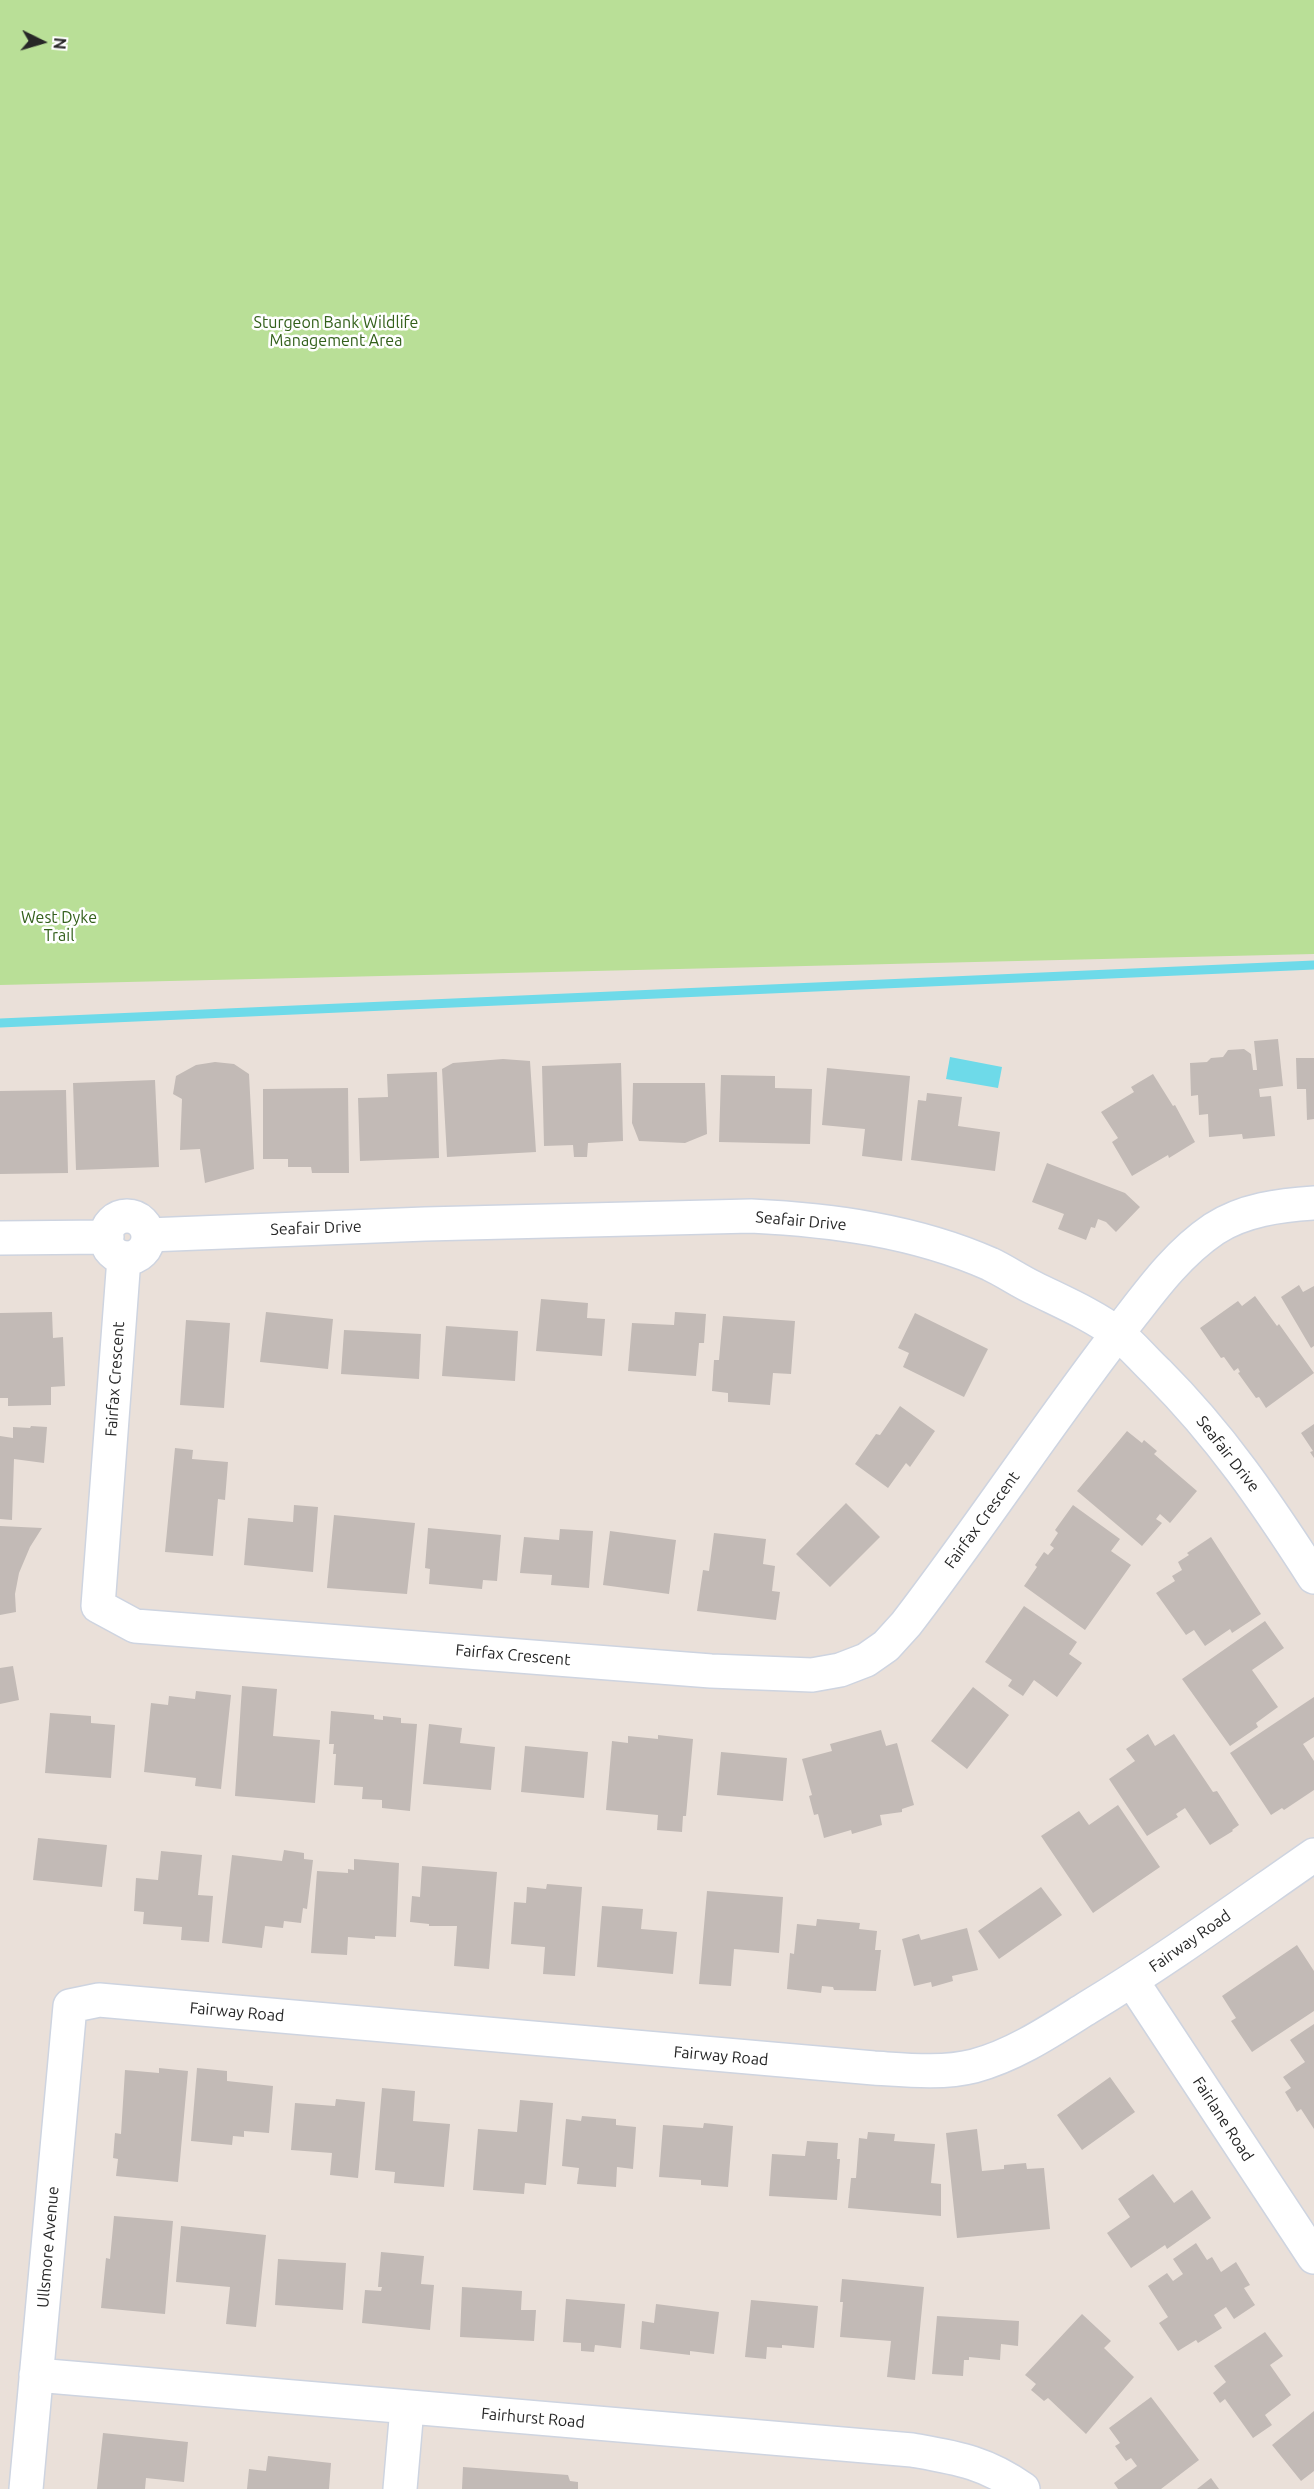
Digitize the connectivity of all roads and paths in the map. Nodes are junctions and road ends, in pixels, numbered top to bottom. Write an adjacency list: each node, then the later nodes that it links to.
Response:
1 (1314, 1203): 4 (street)
2 (0, 1238): 3 (street)
3 (115, 1247): 4 (street, Seafair Drive); 4 (street, Fairfax Crescent)
4 (1118, 1334): 5 (street, Seafair Drive)
5 (1314, 1577)
6 (1314, 1856): 7 (street, Fairway Road)
7 (1132, 1981): 8 (street, Fairway Road); 9 (street, Fairlane Road)
8 (70, 2006): 10 (street, Ullsmore Avenue)
9 (1314, 2257)
10 (36, 2375): 11 (street, Fairhurst Road); 12 (street, Ullsmore Avenue)
11 (407, 2408): 13 (street); 14 (street, Fairhurst Road)
12 (26, 2489)
13 (400, 2489)
14 (1023, 2489)

